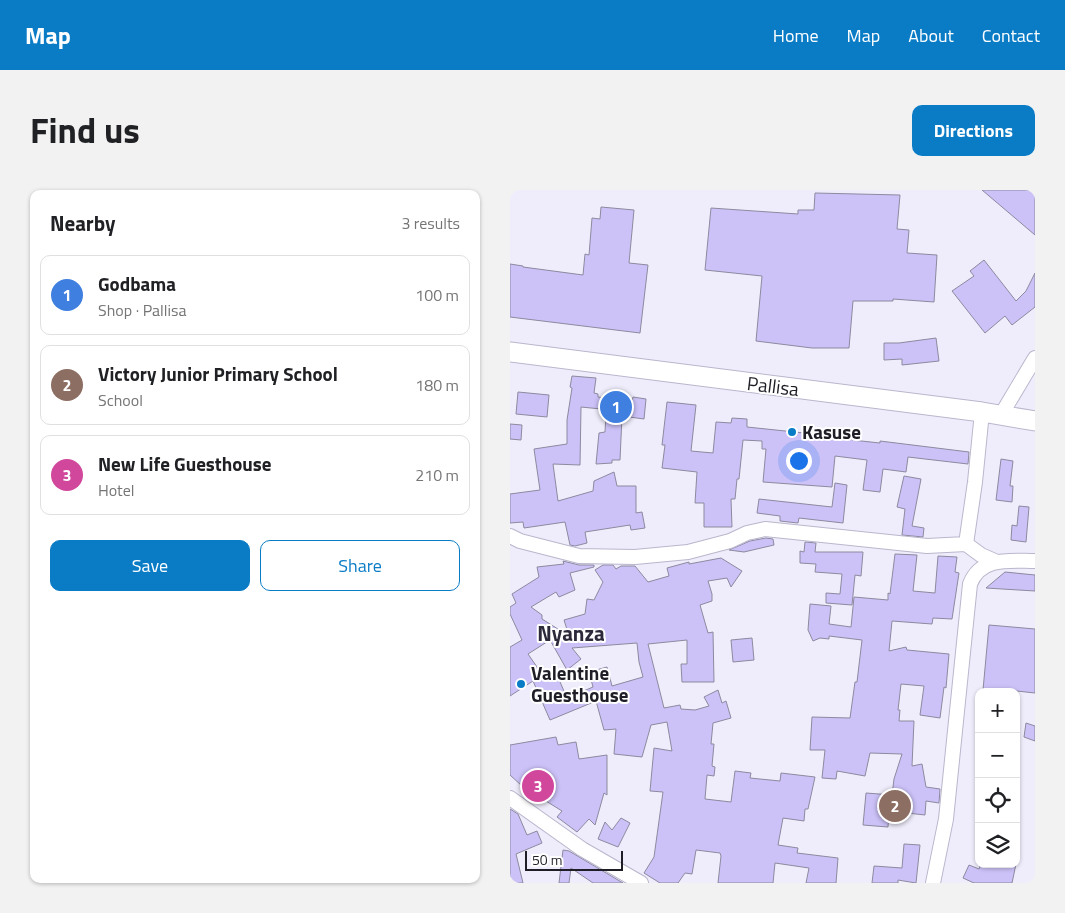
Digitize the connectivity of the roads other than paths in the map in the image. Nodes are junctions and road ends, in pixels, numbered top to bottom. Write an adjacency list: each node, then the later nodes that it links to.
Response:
1 (510, 352): 3 (main road, Pallisa)
2 (1035, 358): 4 (street)
3 (982, 412): 4 (main road, Pallisa); 7 (street)
4 (1001, 416): 5 (main road, Pallisa)
5 (1035, 421)
6 (510, 536): 7 (street)
7 (966, 544): 9 (street)
8 (1035, 560): 9 (street)
9 (997, 562): 11 (street)
10 (510, 798): 12 (street)
11 (937, 881)
12 (641, 883)

